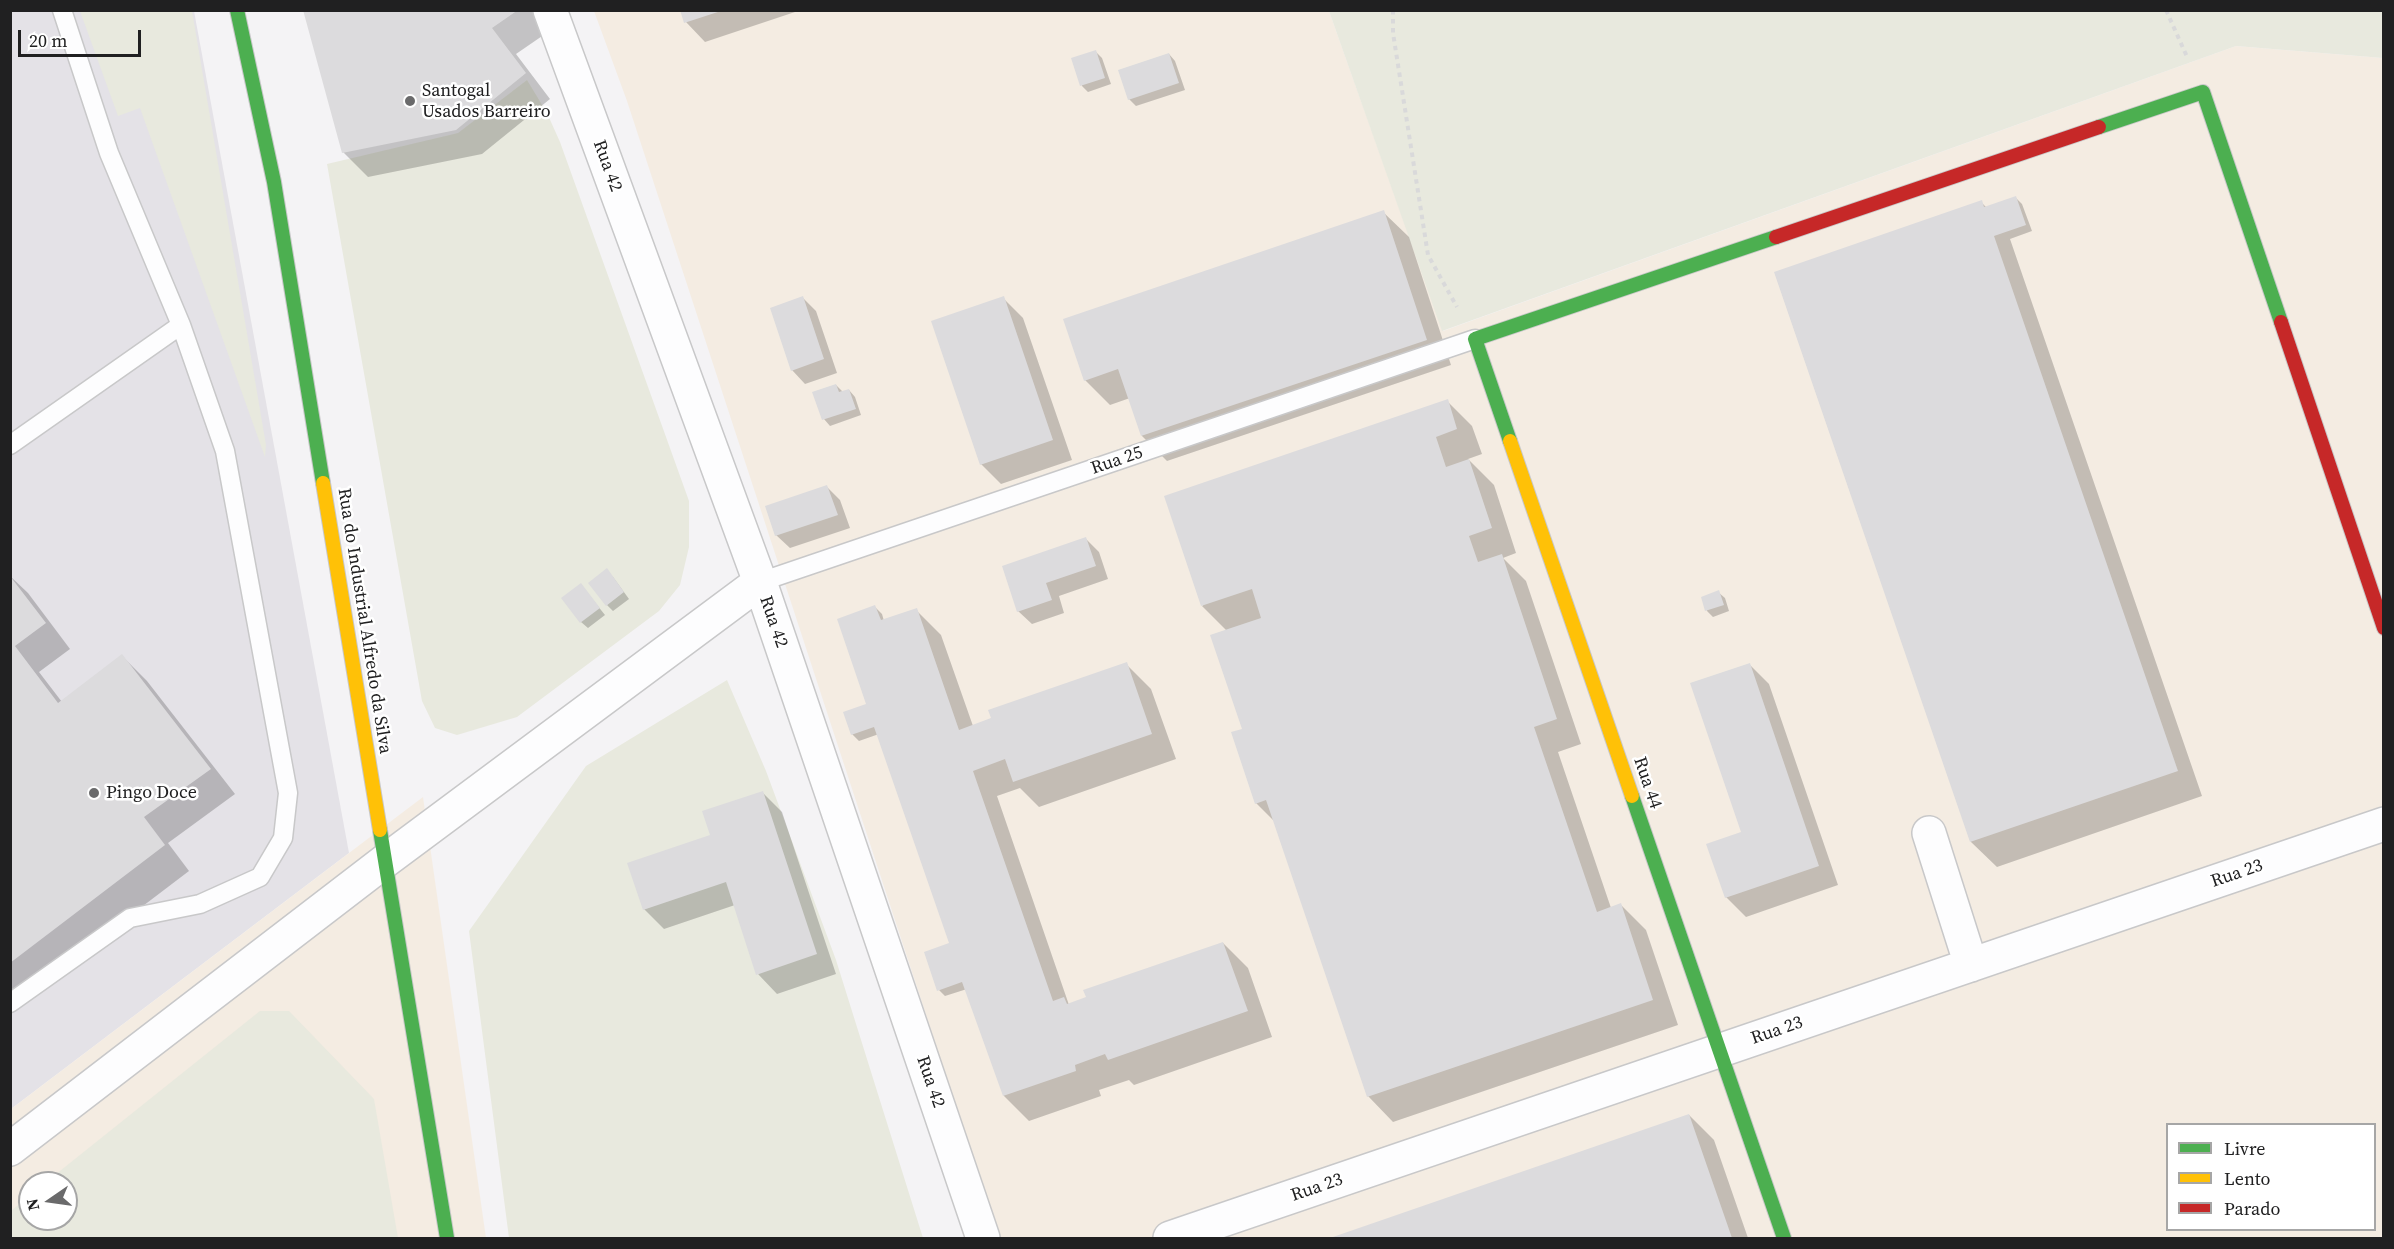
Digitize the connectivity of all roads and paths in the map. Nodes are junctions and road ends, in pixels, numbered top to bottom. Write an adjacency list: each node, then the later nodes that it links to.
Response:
1 (62, 10): 7 (lane)
2 (237, 10): 14 (street, Rua do Industrial Alfredo da Silva)
3 (550, 10): 10 (street, Rua 42)
4 (1393, 10): 8 (path)
5 (2166, 10): 6 (path)
6 (2203, 92): 8 (street); 11 (street)
7 (181, 325): 9 (lane); 16 (lane)
8 (1475, 339): 10 (lane, Rua 25); 17 (street, Rua 44)
9 (10, 445)
10 (760, 582): 14 (street); 20 (street, Rua 42)
11 (2384, 628)
12 (2384, 824): 15 (street, Rua 23)
13 (1929, 833): 15 (street)
14 (385, 861): 18 (street); 19 (street, Rua do Industrial Alfredo da Silva)
15 (1971, 965): 17 (street, Rua 23)
16 (10, 1003)
17 (1719, 1051): 21 (street, Rua 23); 22 (street, Rua 44)
18 (10, 1149)
19 (447, 1239)
20 (983, 1239)
21 (1170, 1239)
22 (1784, 1239)

